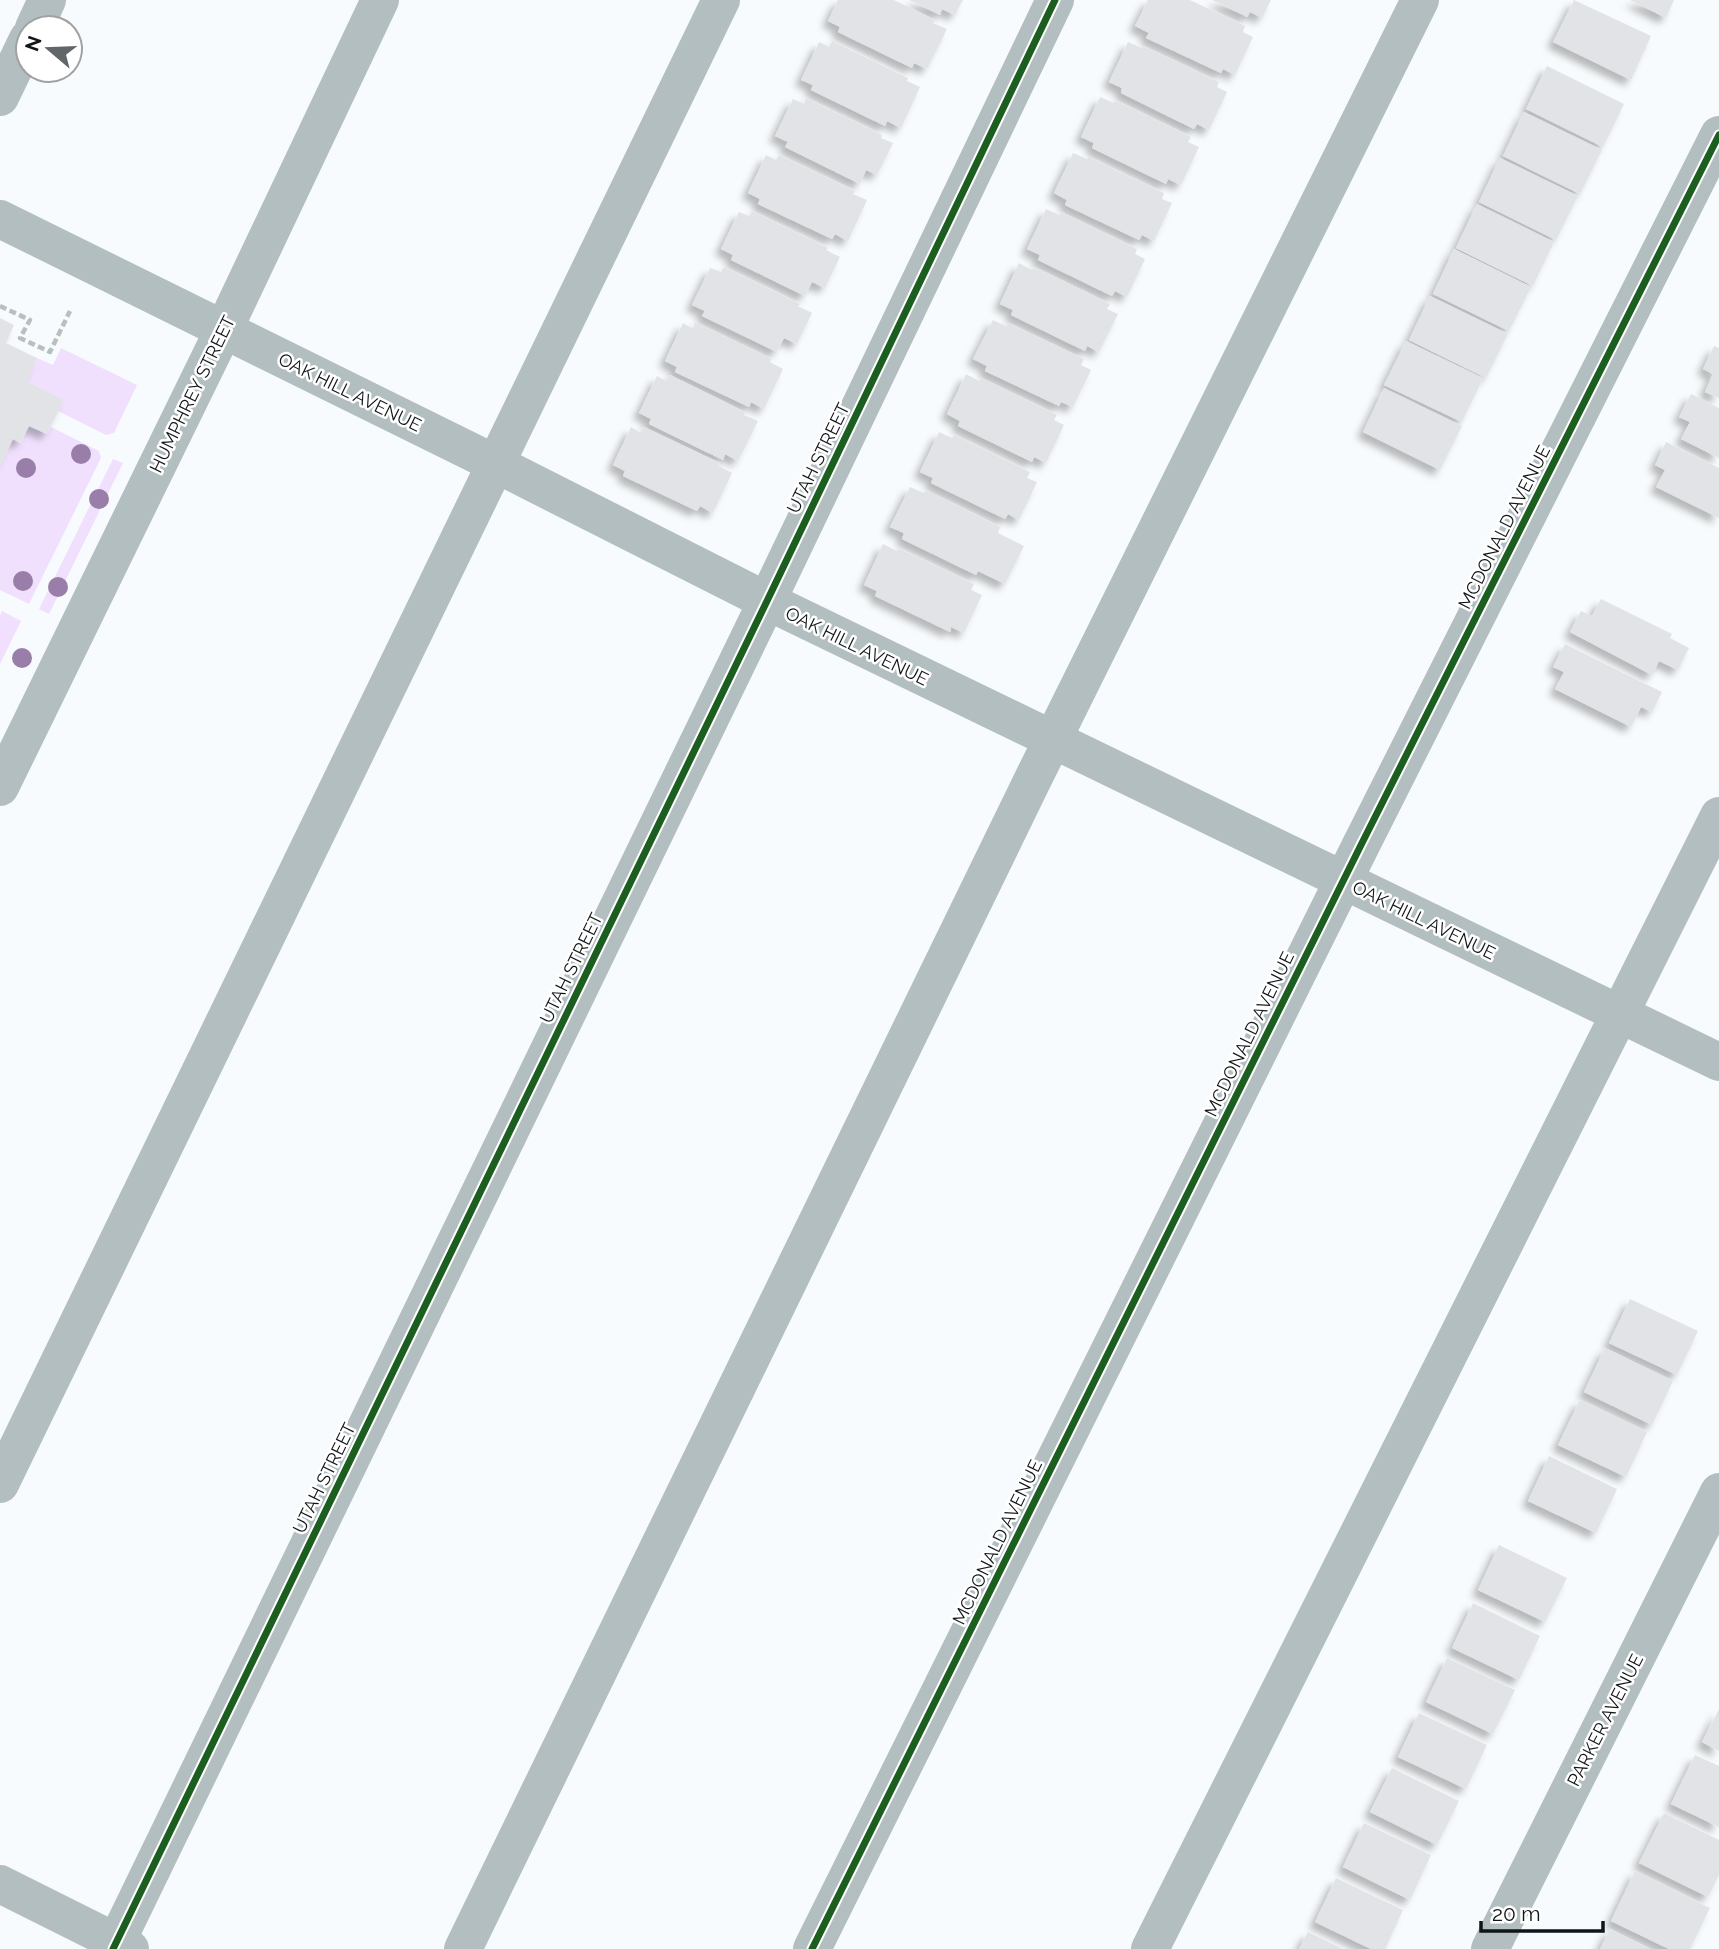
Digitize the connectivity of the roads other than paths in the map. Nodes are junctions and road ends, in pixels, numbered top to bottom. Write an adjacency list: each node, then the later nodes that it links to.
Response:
1 (380, 0): 9 (street, HUMPHREY STREET)
2 (721, 0): 10 (street)
3 (1055, 0): 11 (street, UTAH STREET)
4 (1420, 0): 12 (street)
5 (14, 68): 6 (street)
6 (0, 97)
7 (1719, 135): 15 (street, MCDONALD AVENUE)
8 (0, 219): 9 (street, OAK HILL AVENUE)
9 (223, 330): 10 (street, OAK HILL AVENUE); 13 (street, HUMPHREY STREET)
10 (496, 464): 11 (street, OAK HILL AVENUE); 18 (street)
11 (767, 601): 12 (street, OAK HILL AVENUE); 21 (street, UTAH STREET)
12 (1052, 741): 15 (street, OAK HILL AVENUE); 22 (street)
13 (0, 787)
14 (1719, 816): 16 (street)
15 (1343, 881): 16 (street, OAK HILL AVENUE); 23 (street, MCDONALD AVENUE)
16 (1618, 1014): 17 (street, OAK HILL AVENUE); 24 (street)
17 (1719, 1062)
18 (0, 1484)
19 (1719, 1492): 25 (street, PARKER AVENUE)
20 (0, 1884): 21 (street)
21 (120, 1947)
22 (463, 1949)
23 (812, 1949)
24 (1150, 1949)
25 (1490, 1949)

